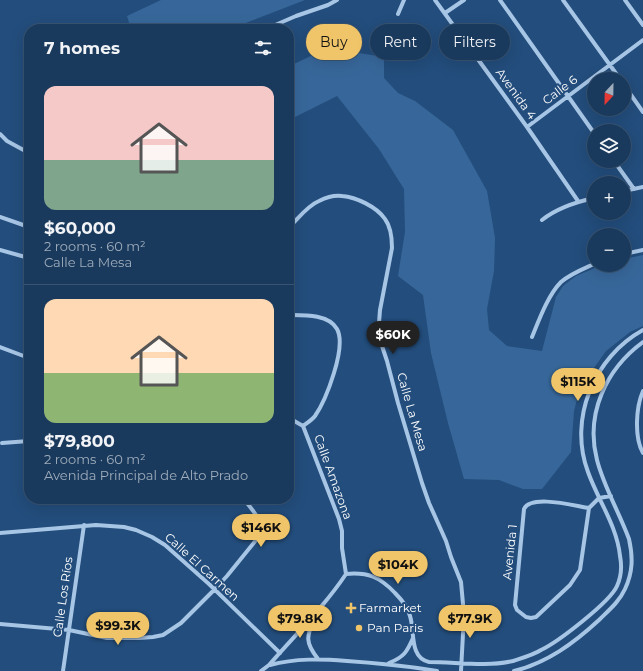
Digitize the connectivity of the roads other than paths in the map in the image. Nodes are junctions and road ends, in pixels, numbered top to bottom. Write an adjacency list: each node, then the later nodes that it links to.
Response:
1 (337, 0): 10 (street)
2 (404, 0): 9 (street)
3 (435, 0): 8 (street, Avenida 4)
4 (464, 0): 8 (street)
5 (500, 0): 16 (street)
6 (563, 0): 13 (street)
7 (625, 0): 11 (street)
8 (445, 13): 19 (street, Avenida 4)
9 (398, 14)
10 (278, 24)
11 (643, 25)
12 (643, 40): 13 (street, Calle 6)
13 (610, 65): 14 (street); 16 (street, Calle 6)
14 (615, 72)
15 (631, 95): 17 (street)
16 (568, 96): 18 (street); 19 (street, Calle 6)
17 (643, 112)
18 (588, 124)
19 (527, 127): 27 (street, Avenida 4)
20 (0, 134): 21 (street)
21 (24, 150)
22 (619, 168): 24 (street)
23 (643, 187): 24 (street)
24 (634, 189): 25 (street)
25 (631, 190)
26 (587, 199): 27 (street)
27 (578, 201): 29 (street)
28 (0, 216): 31 (street)
29 (542, 220)
30 (294, 222): 63 (street, Calle La Mesa)
31 (24, 225)
32 (0, 250): 35 (street)
33 (643, 250): 34 (street)
34 (631, 253)
35 (24, 257)
36 (587, 268): 39 (street)
37 (294, 316): 45 (street)
38 (643, 330): 50 (street)
39 (532, 337)
40 (643, 342): 49 (street)
41 (0, 347): 42 (street)
42 (24, 356)
43 (643, 391): 48 (street)
44 (294, 421): 45 (street, Calle Amazona)
45 (303, 426): 55 (street, Calle Amazona)
46 (24, 441): 47 (street)
47 (2, 443)
48 (643, 452)
49 (611, 496): 50 (street); 70 (street)
50 (599, 498): 52 (street); 63 (street)
51 (248, 504): 56 (street)
52 (589, 508): 52 (street, Avenida 1)
53 (84, 525): 54 (street, Calle El Carmen); 56 (street, Calle El Carmen); 59 (street, Calle Los Ríos)
54 (0, 533)
55 (346, 574): 57 (street); 60 (street)
56 (214, 590): 59 (street); 61 (street, Calle El Carmen)
57 (315, 613): 61 (street); 62 (street)
58 (0, 624): 59 (street)
59 (69, 630): 66 (street, Calle Los Ríos)
60 (413, 638): 63 (street); 64 (street)
61 (280, 653): 65 (street)
62 (318, 659): 64 (street); 65 (street)
63 (462, 663): 69 (street, Calle La Mesa)
64 (389, 664): 68 (street)
65 (270, 665): 67 (street)
66 (63, 671)
67 (261, 671)
68 (436, 671)
69 (461, 671)
70 (514, 671)

